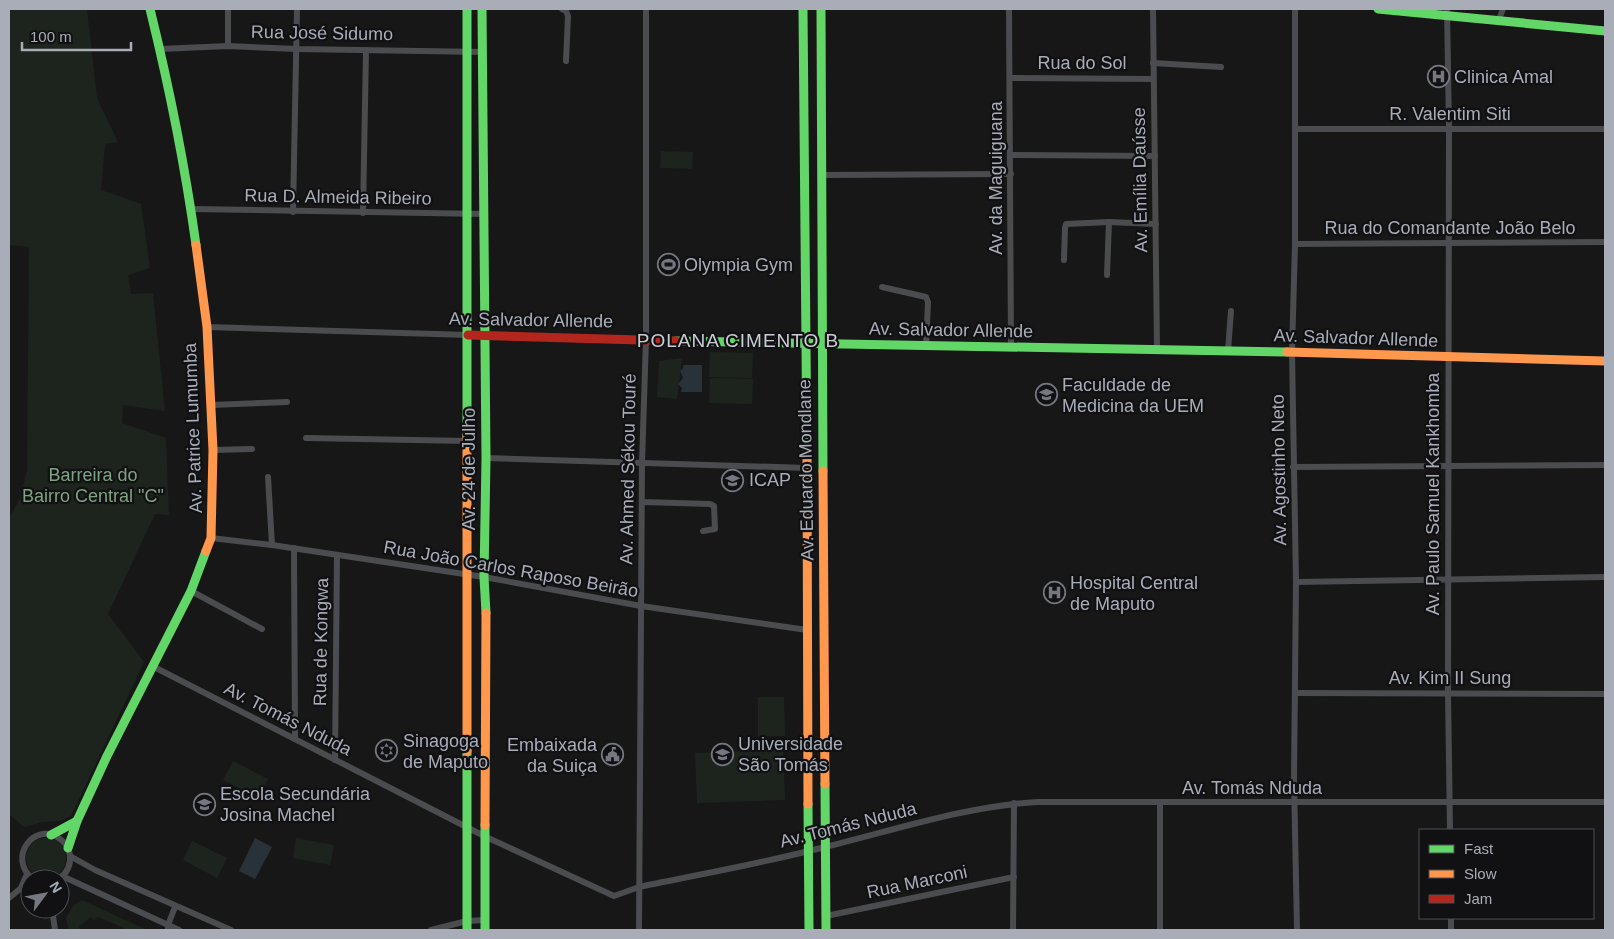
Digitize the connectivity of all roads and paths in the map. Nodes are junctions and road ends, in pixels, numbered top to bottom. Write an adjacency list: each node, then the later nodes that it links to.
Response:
1 (150, 9): 20 (main road, Av. Patrice Lumumba)
2 (228, 9): 18 (street)
3 (297, 9): 19 (street)
4 (467, 9): 22 (main road, Av. 24 de Julho)
5 (482, 9): 23 (main road, Av. 24 de Julho)
6 (562, 9): 24 (street)
7 (646, 9): 53 (street, Av. Ahmed Sékou Touré)
8 (803, 9): 55 (main road, Av. Eduardo Mondlane)
9 (820, 9): 35 (main road, Av. Eduardo Mondlane)
10 (1010, 9): 27 (street, Av. da Maguiguana)
11 (1153, 9): 25 (street, Av. Emília Daússe)
12 (1295, 9): 31 (street, Av. Agostinho Neto)
13 (1378, 9): 15 (main road)
14 (1503, 9): 16 (street)
15 (1447, 12): 16 (main road); 29 (street, Av. Paulo Samuel Kankhomba)
16 (1499, 20): 17 (main road)
17 (1605, 31)
18 (228, 46): 19 (street, Rua José Sidumo); 20 (street, Rua José Sidumo)
19 (297, 49): 21 (street, Rua José Sidumo); 37 (street)
20 (160, 50): 36 (main road, Av. Patrice Lumumba)
21 (366, 50): 22 (street, Rua José Sidumo); 38 (street)
22 (468, 50): 23 (street, Rua José Sidumo); 39 (main road, Av. 24 de Julho)
23 (483, 52): 40 (main road, Av. 24 de Julho)
24 (566, 61)
25 (1153, 63): 26 (street); 28 (street, Av. Emília Daússe)
26 (1221, 67)
27 (1010, 78): 28 (street, Rua do Sol); 32 (street, Av. da Maguiguana)
28 (1153, 79): 33 (street, Av. Emília Daússe)
29 (1449, 129): 30 (street, R. Valentim Siti); 31 (street, R. Valentim Siti); 45 (street, Av. Paulo Samuel Kankhomba)
30 (1605, 129)
31 (1295, 130): 44 (street, Av. Agostinho Neto)
32 (1011, 155): 33 (street); 34 (street, Av. da Maguiguana)
33 (1155, 156): 42 (street, Av. Emília Daússe)
34 (1011, 174): 35 (street); 57 (street, Av. da Maguiguana)
35 (822, 175): 54 (main road, Av. Eduardo Mondlane)
36 (191, 209): 37 (street, Rua D. Almeida Ribeiro); 50 (main road, Av. Patrice Lumumba)
37 (293, 212): 38 (street, Rua D. Almeida Ribeiro)
38 (363, 213): 39 (street, Rua D. Almeida Ribeiro)
39 (468, 214): 40 (street, Rua D. Almeida Ribeiro); 51 (main road, Av. 24 de Julho)
40 (484, 214): 52 (main road, Av. 24 de Julho)
41 (1109, 222): 42 (street); 46 (street); 47 (street)
42 (1156, 224): 58 (street, Av. Emília Daússe)
43 (1605, 242): 45 (street, Rua do Comandante João Belo)
44 (1296, 244): 45 (street, Rua do Comandante João Belo); 60 (street, Av. Agostinho Neto)
45 (1449, 244): 61 (street, Av. Paulo Samuel Kankhomba)
46 (1064, 260)
47 (1107, 275)
48 (882, 287): 56 (street)
49 (1232, 310): 59 (street)
50 (206, 327): 51 (street, Av. Salvador Allende); 64 (main road, Av. Patrice Lumumba)
51 (468, 335): 52 (main road, Av. Salvador Allende); 66 (main road, Av. 24 de Julho)
52 (485, 336): 53 (main road, Av. Salvador Allende); 69 (main road, Av. 24 de Julho)
53 (646, 339): 55 (main road, Av. Salvador Allende); 70 (street, Av. Ahmed Sékou Touré)
54 (821, 343): 55 (main road, Av. Salvador Allende); 56 (main road, Av. Salvador Allende); 107 (main road, Av. Eduardo Mondlane)
55 (807, 344): 74 (main road, Av. Eduardo Mondlane)
56 (926, 346): 57 (main road, Av. Salvador Allende)
57 (1011, 348): 58 (main road, Av. Salvador Allende)
58 (1157, 350): 59 (main road, Av. Salvador Allende)
59 (1228, 351): 60 (main road, Av. Salvador Allende)
60 (1292, 352): 61 (main road, Av. Salvador Allende); 73 (street, Av. Agostinho Neto)
61 (1449, 357): 62 (main road, Av. Salvador Allende); 72 (street, Av. Paulo Samuel Kankhomba)
62 (1605, 361)
63 (287, 402): 64 (street)
64 (211, 405): 68 (main road, Av. Patrice Lumumba)
65 (306, 438): 66 (street)
66 (468, 441): 82 (main road, Av. 24 de Julho)
67 (252, 449): 68 (street)
68 (212, 450): 78 (main road, Av. Patrice Lumumba)
69 (486, 458): 70 (street); 83 (main road, Av. 24 de Julho)
70 (642, 463): 74 (street); 76 (street, Av. Ahmed Sékou Touré)
71 (1605, 464): 72 (street)
72 (1447, 465): 73 (street); 85 (street, Av. Paulo Samuel Kankhomba)
73 (1293, 467): 86 (street, Av. Agostinho Neto)
74 (807, 468): 90 (main road, Av. Eduardo Mondlane)
75 (268, 477): 79 (street)
76 (642, 502): 77 (street); 88 (street, Av. Ahmed Sékou Touré)
77 (703, 531)
78 (211, 538): 79 (street, Rua João Carlos Raposo Beirão); 87 (main road, Av. Patrice Lumumba)
79 (272, 545): 80 (street, Rua João Carlos Raposo Beirão)
80 (294, 548): 81 (street, Rua João Carlos Raposo Beirão); 95 (street)
81 (337, 555): 82 (street, Rua João Carlos Raposo Beirão); 96 (street, Rua de Kongwa)
82 (468, 574): 83 (street, Rua João Carlos Raposo Beirão); 103 (main road, Av. 24 de Julho)
83 (484, 576): 88 (street, Rua João Carlos Raposo Beirão); 106 (main road, Av. 24 de Julho)
84 (1605, 577): 85 (street)
85 (1448, 580): 86 (street); 93 (street, Av. Paulo Samuel Kankhomba)
86 (1296, 582): 92 (street, Av. Agostinho Neto)
87 (191, 591): 89 (street); 91 (main road, Av. Patrice Lumumba)
88 (641, 606): 90 (street, Rua João Carlos Raposo Beirão); 114 (street, Av. Ahmed Sékou Touré)
89 (262, 629)
90 (807, 630): 109 (main road, Av. Eduardo Mondlane)
91 (154, 667): 95 (street, Av. Tomás Nduda); 102 (main road, Av. Patrice Lumumba)
92 (1294, 692): 93 (street, Av. Kim II Sung); 100 (street, Av. Agostinho Neto)
93 (1448, 693): 94 (street, Av. Kim II Sung); 101 (street, Av. Paulo Samuel Kankhomba)
94 (1605, 694)
95 (295, 739): 96 (street, Av. Tomás Nduda)
96 (335, 760): 103 (street, Av. Tomás Nduda)
97 (1160, 802): 99 (street, Av. Tomás Nduda); 100 (street, Av. Tomás Nduda); 130 (street)
98 (1605, 802): 101 (street, Av. Tomás Nduda)
99 (1014, 803): 107 (street, Av. Tomás Nduda); 112 (street)
100 (1295, 803): 101 (street, Av. Tomás Nduda); 131 (street, Av. Agostinho Neto)
101 (1450, 803): 104 (street, Av. Paulo Samuel Kankhomba)
102 (77, 821): 105 (main road); 108 (main road, Av. Patrice Lumumba)
103 (468, 826): 106 (street, Av. Tomás Nduda); 120 (main road, Av. 24 de Julho)
104 (1450, 829)
105 (51, 835): 108 (street); 110 (street)
106 (486, 837): 114 (street, Av. Tomás Nduda); 119 (main road, Av. 24 de Julho)
107 (826, 847): 109 (street, Av. Tomás Nduda); 118 (main road, Av. Eduardo Mondlane)
108 (69, 852): 111 (street); 117 (street)
109 (809, 852): 114 (street, Av. Tomás Nduda); 127 (main road, Av. Eduardo Mondlane)
110 (25, 869)
111 (68, 869)
112 (1014, 877): 118 (street, Rua Marconi); 129 (street)
113 (70, 881): 121 (street)
114 (639, 887): 126 (street, Av. Ahmed Sékou Touré)
115 (20, 889): 116 (street)
116 (9, 898)
117 (175, 907): 121 (street); 123 (street)
118 (826, 916): 128 (main road, Av. Eduardo Mondlane)
119 (485, 920): 120 (street); 125 (main road, Av. 24 de Julho)
120 (467, 926): 124 (street)
121 (168, 928): 122 (street)
122 (179, 930)
123 (230, 930)
124 (431, 930)
125 (486, 930)
126 (639, 930)
127 (809, 930)
128 (826, 930)
129 (1013, 930)
130 (1160, 930)
131 (1297, 930)

